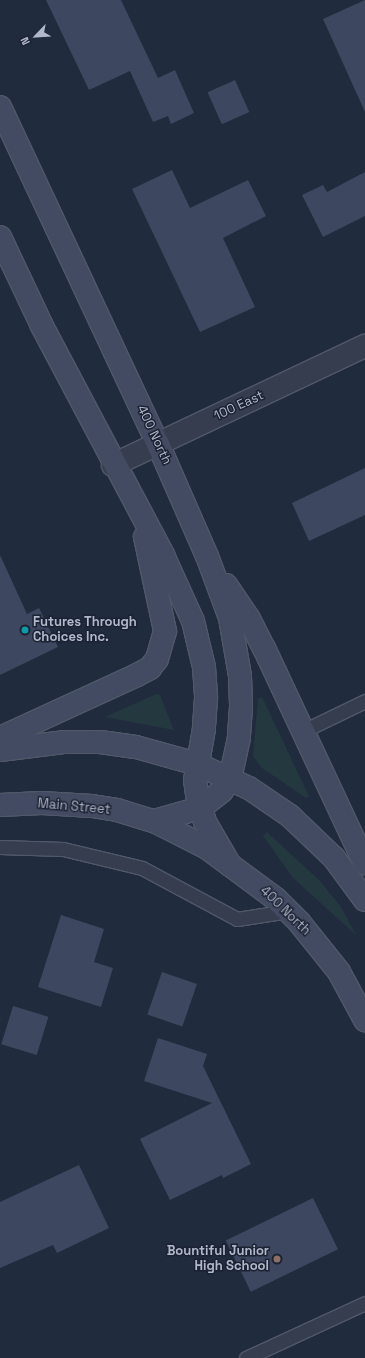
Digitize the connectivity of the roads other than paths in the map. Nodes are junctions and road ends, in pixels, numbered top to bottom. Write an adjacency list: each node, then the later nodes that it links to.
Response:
1 (0, 107): 4 (main road, 400 North)
2 (0, 237): 5 (main road, 400 North)
3 (365, 346): 4 (street, 100 East)
4 (158, 444): 5 (street, 100 East); 7 (main road, 400 North)
5 (113, 465): 6 (main road, 400 North)
6 (138, 509): 10 (main road); 12 (main road, 400 North)
7 (207, 556): 9 (main road); 13 (main road, 400 North)
8 (365, 701): 9 (lane)
9 (303, 730): 18 (main road)
10 (0, 738)
11 (0, 750): 12 (main road)
12 (198, 764): 13 (main road); 15 (main road, 400 North)
13 (230, 779): 15 (main road, 400 North); 20 (main road)
14 (0, 805): 16 (main road, Main Street)
15 (200, 808): 16 (main road, 400 North); 19 (main road, 400 North)
16 (154, 821): 19 (main road, Main Street)
17 (0, 847): 21 (lane)
18 (365, 864)
19 (230, 865): 21 (main road, 400 North)
20 (365, 900)
21 (288, 912): 22 (main road, 400 North)
22 (365, 1020)
23 (365, 1304): 24 (lane)
24 (246, 1358)

